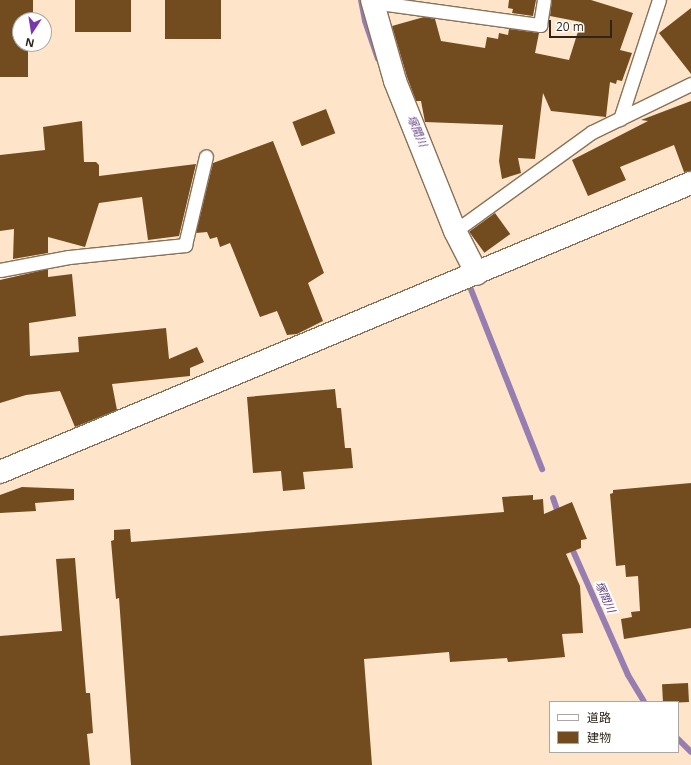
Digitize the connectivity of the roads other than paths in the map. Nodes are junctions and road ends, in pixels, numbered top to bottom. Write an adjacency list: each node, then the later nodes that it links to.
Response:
1 (544, 0): 3 (lane)
2 (659, 0): 5 (lane)
3 (372, 1): 8 (street)
4 (691, 84): 5 (lane)
5 (620, 119): 8 (lane)
6 (206, 156): 9 (lane)
7 (691, 183): 10 (street)
8 (456, 231): 10 (street)
9 (0, 270)
10 (477, 274): 11 (street)
11 (0, 472)

